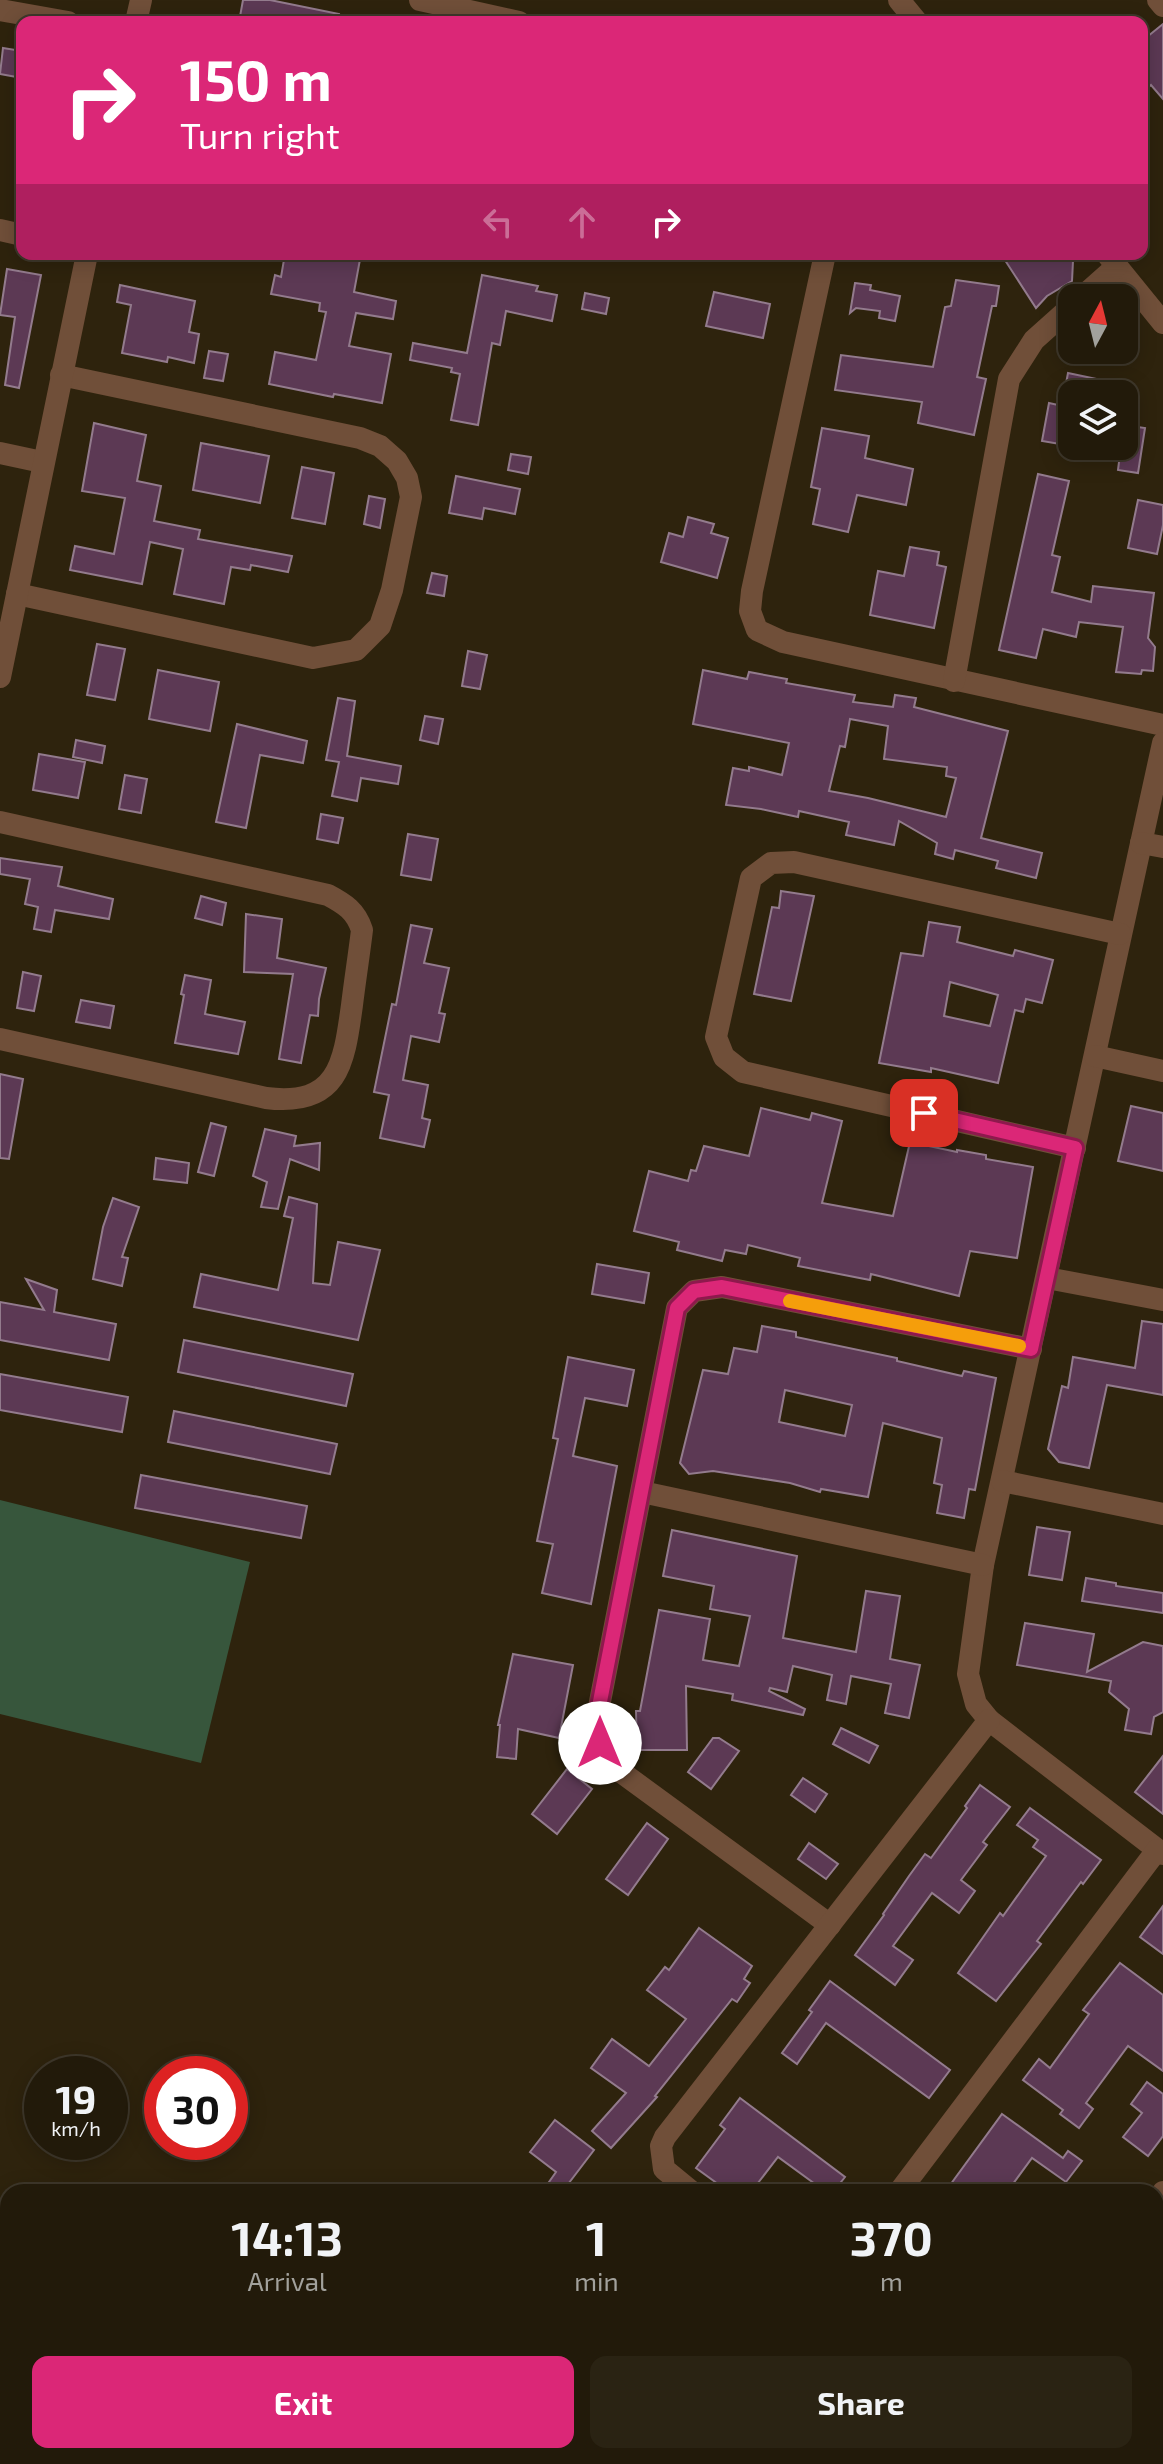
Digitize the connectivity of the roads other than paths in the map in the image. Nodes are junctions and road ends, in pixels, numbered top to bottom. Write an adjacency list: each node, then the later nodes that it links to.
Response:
1 (420, 0): 7 (street)
2 (899, 0): 8 (street)
3 (1158, 0): 4 (street)
4 (1163, 6)
5 (0, 10): 6 (street)
6 (34, 16)
7 (492, 16)
8 (912, 16)
9 (86, 260): 15 (street)
10 (824, 260): 20 (street)
11 (1112, 260): 12 (street); 14 (street)
12 (1092, 284)
13 (1058, 319): 20 (street)
14 (1163, 323)
15 (61, 375): 17 (street); 18 (street)
16 (0, 453): 17 (street)
17 (42, 462): 18 (street)
18 (17, 594): 19 (street)
19 (0, 676)
20 (954, 681): 21 (street)
21 (1163, 725)
22 (1163, 743): 24 (street)
23 (0, 822): 26 (street)
24 (1152, 845): 25 (street)
25 (1120, 934): 27 (street); 29 (street)
26 (0, 1039)
27 (1095, 1056): 28 (street); 29 (street)
28 (1163, 1071)
29 (1075, 1148): 30 (street)
30 (1047, 1278): 31 (street); 32 (street)
31 (1163, 1300)
32 (1031, 1349): 33 (street); 34 (street)
33 (1002, 1481): 35 (street); 36 (street)
34 (642, 1492): 36 (street); 39 (street)
35 (1163, 1514)
36 (983, 1565): 37 (street)
37 (989, 1720): 38 (street); 39 (street)
38 (1160, 1852): 41 (street)
39 (830, 1925): 40 (street)
40 (682, 2184)
41 (905, 2184)

